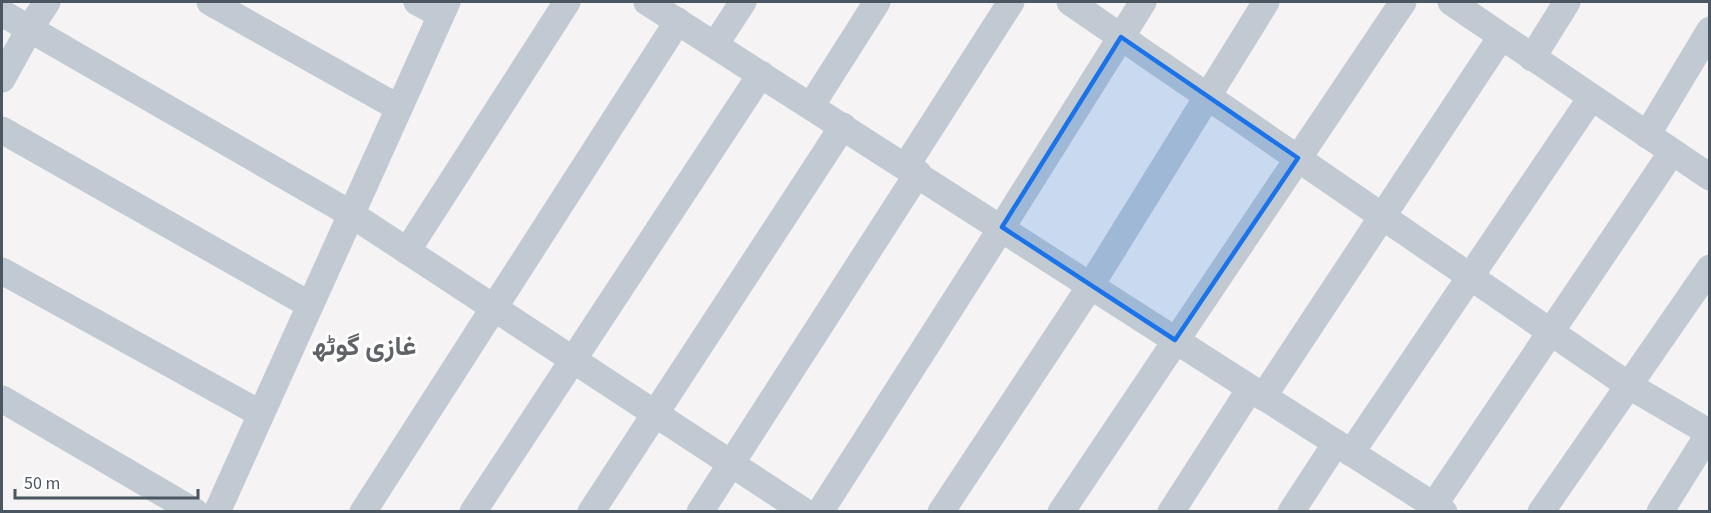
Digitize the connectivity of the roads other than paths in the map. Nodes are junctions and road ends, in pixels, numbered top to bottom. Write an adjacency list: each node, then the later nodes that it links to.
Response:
1 (47, 2): 18 (street)
2 (210, 2): 29 (street)
3 (417, 2): 15 (street)
4 (567, 2): 40 (street)
5 (647, 2): 17 (street)
6 (743, 2): 22 (street)
7 (877, 2): 28 (street)
8 (1011, 2): 35 (street)
9 (1070, 2): 20 (street)
10 (1143, 2): 20 (street)
11 (1266, 2): 26 (street)
12 (1403, 2): 34 (street)
13 (1451, 2): 21 (street)
14 (1567, 2): 23 (street)
15 (444, 8): 29 (street)
16 (2, 13): 18 (street)
17 (678, 21): 22 (street); 46 (street)
18 (30, 28): 25 (street); 37 (street)
19 (1710, 30): 32 (street)
20 (1121, 36): 26 (street); 39 (street)
21 (1502, 37): 23 (street); 38 (street)
22 (715, 45): 24 (street)
23 (1532, 58): 27 (street)
24 (761, 74): 28 (street); 49 (street)
25 (2, 79)
26 (1208, 96): 34 (street); 44 (street)
27 (1591, 98): 32 (street); 43 (street)
28 (811, 106): 30 (street)
29 (399, 108): 37 (street)
30 (843, 126): 35 (street); 54 (street)
31 (2, 130): 45 (street)
32 (1647, 135): 33 (street)
33 (1672, 152): 36 (street); 47 (street)
34 (1298, 158): 38 (street); 48 (street)
35 (912, 170): 39 (street); 57 (street)
36 (1710, 177)
37 (351, 214): 40 (street); 45 (street)
38 (1383, 216): 43 (street); 51 (street)
39 (1002, 227): 44 (street); 66 (street)
40 (407, 251): 46 (street)
41 (1710, 268): 50 (street)
42 (2, 271): 53 (street)
43 (1470, 277): 47 (street); 56 (street)
44 (1091, 285): 48 (street); 67 (street)
45 (310, 305): 53 (street)
46 (494, 308): 49 (street); 61 (street)
47 (1551, 332): 50 (street); 58 (street)
48 (1175, 340): 51 (street); 68 (street)
49 (573, 360): 54 (street); 62 (street)
50 (1628, 385): 55 (street); 71 (street)
51 (1257, 393): 56 (street); 69 (street)
52 (2, 399): 59 (street)
53 (261, 414): 60 (street)
54 (655, 414): 57 (street); 63 (street)
55 (1709, 432): 72 (street)
56 (1343, 448): 58 (street); 70 (street)
57 (731, 463): 64 (street); 65 (street)
58 (1439, 508)
59 (195, 512)
60 (217, 512)
61 (363, 512)
62 (473, 512)
63 (591, 512)
64 (700, 512)
65 (805, 512)
66 (820, 512)
67 (941, 512)
68 (1061, 512)
69 (1171, 512)
70 (1291, 512)
71 (1541, 512)
72 (1660, 512)

